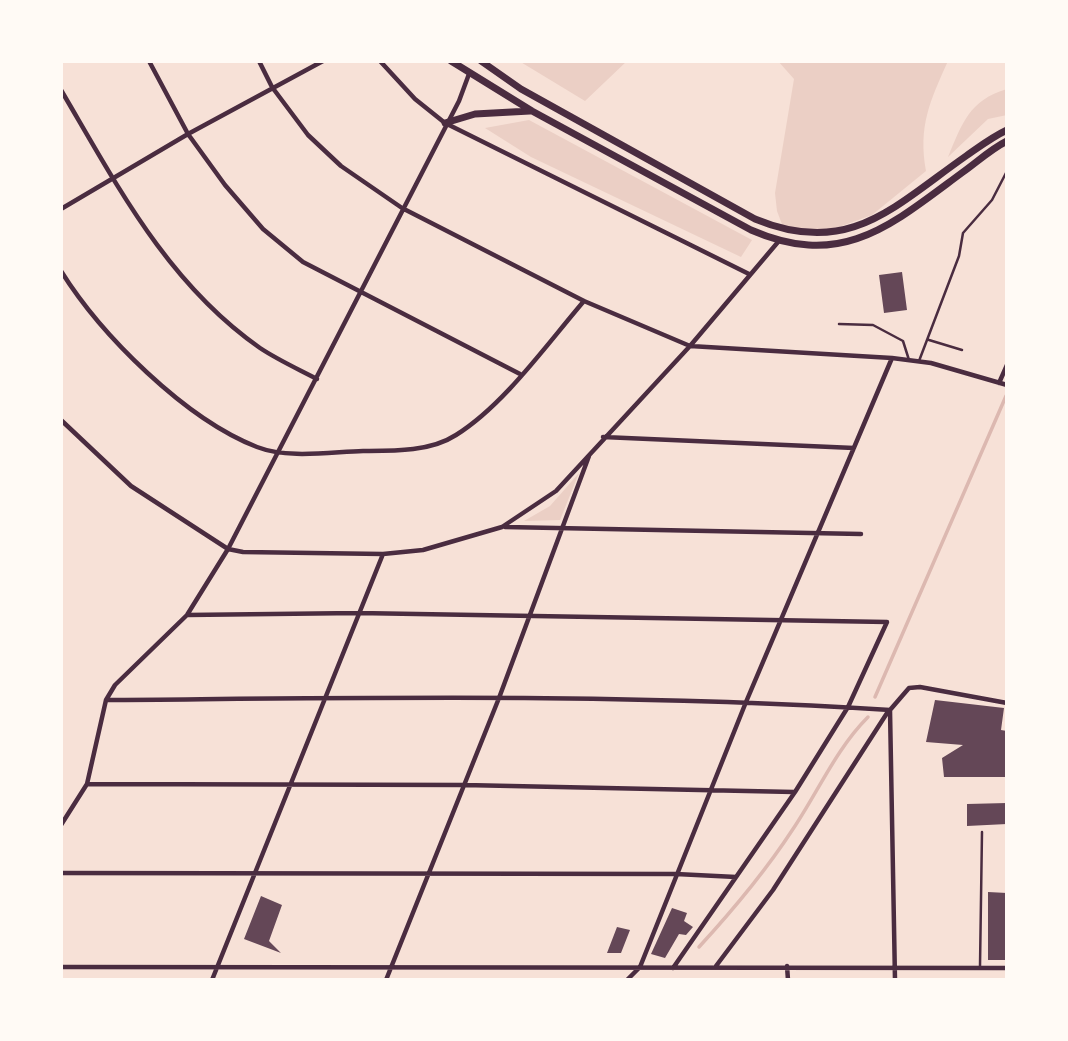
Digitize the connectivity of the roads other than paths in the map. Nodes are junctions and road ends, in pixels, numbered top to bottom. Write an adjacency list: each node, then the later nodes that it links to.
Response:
1 (149, 61): 13 (street)
2 (258, 61): 8 (street)
3 (323, 61): 8 (street)
4 (380, 61): 11 (street)
5 (451, 61): 7 (main road)
6 (481, 61): 12 (main road)
7 (468, 74): 10 (main road); 11 (street)
8 (272, 87): 13 (street); 17 (street)
9 (61, 90): 16 (street)
10 (532, 111): 11 (main road); 19 (main road)
11 (445, 123): 17 (street); 21 (street)
12 (1007, 130)
13 (188, 134): 16 (street); 22 (street)
14 (1007, 141): 19 (main road)
15 (1007, 171): 25 (lane)
16 (113, 179): 18 (street); 33 (street)
17 (402, 208): 22 (street); 23 (street)
18 (61, 209)
19 (778, 242): 21 (street)
20 (61, 271): 39 (street)
21 (750, 274): 26 (street)
22 (360, 293): 32 (street); 33 (street)
23 (584, 301): 26 (street); 32 (street)
24 (839, 324): 29 (lane)
25 (927, 339): 27 (lane); 30 (lane)
26 (691, 346): 28 (street); 37 (street)
27 (962, 350)
28 (891, 358): 29 (street); 38 (street)
29 (909, 360): 30 (street)
30 (919, 361): 34 (street)
31 (1007, 365): 34 (street)
32 (520, 374): 39 (street)
33 (317, 379): 39 (street)
34 (999, 383): 35 (street)
35 (1007, 385)
36 (61, 421): 45 (street)
37 (603, 438): 38 (street); 40 (street)
38 (854, 448): 43 (street)
39 (279, 452): 45 (street)
40 (591, 452): 41 (street); 42 (street)
41 (502, 527): 42 (street); 46 (street)
42 (565, 528): 43 (street); 49 (street)
43 (819, 533): 44 (street); 50 (street)
44 (861, 534)
45 (228, 549): 46 (street); 48 (street)
46 (383, 554): 47 (street)
47 (358, 613): 48 (street); 49 (street); 52 (street)
48 (187, 615): 53 (street)
49 (529, 616): 50 (street); 51 (street)
50 (781, 619): 54 (street); 56 (street)
51 (499, 698): 52 (street); 54 (street); 60 (street)
52 (325, 699): 53 (street); 59 (street)
53 (106, 700): 58 (street)
54 (746, 702): 56 (street); 61 (street)
55 (1007, 703): 57 (street)
56 (848, 707): 57 (street); 62 (street)
57 (890, 710): 74 (street); 75 (street)
58 (87, 784): 59 (street); 63 (street)
59 (290, 785): 60 (street); 65 (street)
60 (464, 785): 61 (street); 67 (street)
61 (711, 788): 62 (street); 68 (street)
62 (795, 792): 69 (street)
63 (61, 825)
64 (982, 832): 71 (lane)
65 (255, 872): 66 (street); 67 (street); 76 (street)
66 (61, 873)
67 (429, 874): 68 (street); 77 (street)
68 (676, 874): 69 (street); 73 (street)
69 (736, 877): 78 (street)
70 (788, 966): 74 (street); 75 (street); 83 (street)
71 (980, 966): 75 (street); 79 (street)
72 (61, 967): 76 (street)
73 (640, 967): 77 (street); 78 (street); 82 (street)
74 (715, 967): 78 (street)
75 (895, 967): 84 (street)
76 (217, 968): 77 (street); 80 (street)
77 (391, 968): 81 (street)
78 (673, 968)
79 (1007, 968)
80 (212, 980)
81 (386, 980)
82 (628, 980)
83 (788, 980)
84 (895, 980)

